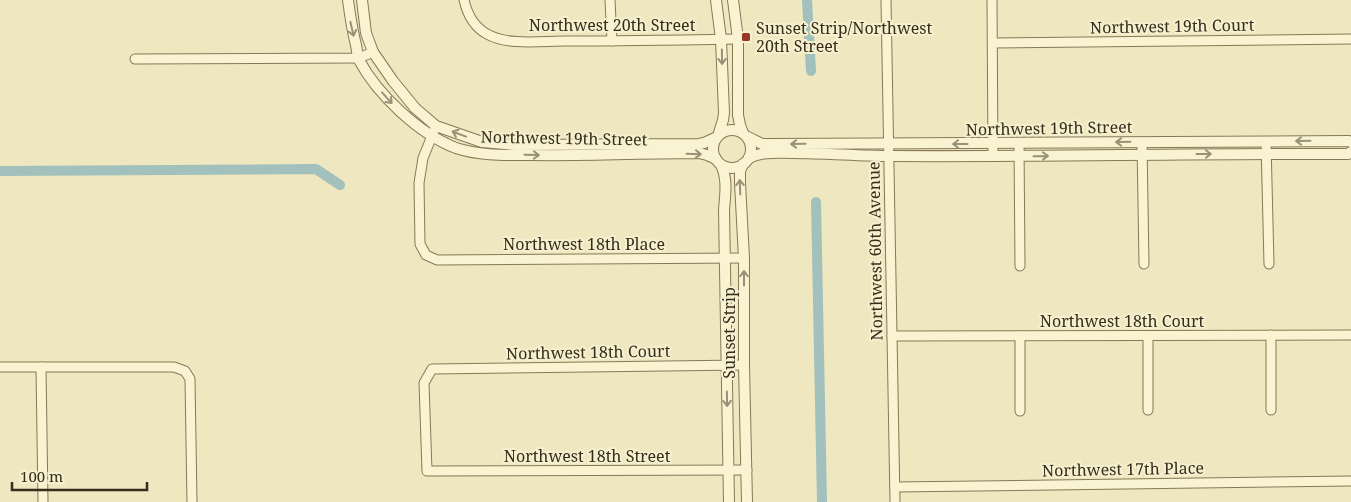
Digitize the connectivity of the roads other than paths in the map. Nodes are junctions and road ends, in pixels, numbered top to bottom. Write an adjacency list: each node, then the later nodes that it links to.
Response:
1 (348, 0): 15 (street, Northwest 19th Street, one-way to 15)
2 (362, 0): 14 (street, Northwest 19th Street)
3 (464, 0): 12 (street, Northwest 20th Street)
4 (610, 0): 12 (street)
5 (716, 0): 9 (street)
6 (733, 0): 10 (street)
7 (886, 0): 25 (street, Northwest 60th Avenue)
8 (992, 0): 13 (street)
9 (721, 39): 10 (street, Northwest 20th Street); 12 (street, Northwest 20th Street); 20 (street, one-way to 20)
10 (738, 39): 18 (street)
11 (1351, 39): 13 (street, Northwest 19th Court)
12 (612, 41)
13 (993, 43): 26 (street)
14 (373, 52): 15 (street); 17 (street, Northwest 19th Street)
15 (359, 58): 16 (street); 19 (street, Northwest 19th Street, one-way to 19)
16 (135, 59)
17 (436, 126): 19 (street); 20 (street, Northwest 19th Street, one-way to 17)
18 (745, 135): 20 (street); 25 (street, Northwest 19th Street, one-way to 18); 33 (street)
19 (432, 136): 34 (street, Northwest 19th Street, one-way to 34); 35 (street, Northwest 18th Place)
20 (716, 137): 34 (street)
21 (1142, 142): 22 (street, Northwest 19th Street); 24 (street, Northwest 19th Street, one-way to 24); 29 (street)
22 (1266, 142): 23 (street, Northwest 19th Street, one-way to 22); 28 (street)
23 (1351, 142)
24 (1019, 143): 26 (street, Northwest 19th Street); 32 (street)
25 (888, 144): 26 (street, Northwest 19th Street, one-way to 25); 30 (street, Northwest 60th Avenue)
26 (993, 144): 31 (street)
27 (1351, 152): 28 (street, Northwest 19th Street)
28 (1266, 153): 29 (street, Northwest 19th Street, one-way to 28); 38 (street)
29 (1142, 154): 32 (street, Northwest 19th Street, one-way to 29); 37 (street)
30 (889, 156): 31 (street, Northwest 19th Street); 33 (street, Northwest 19th Street); 40 (street, Northwest 60th Avenue)
31 (993, 156): 32 (street, Northwest 19th Street)
32 (1019, 156): 39 (street)
33 (746, 161): 34 (street); 36 (street, Sunset Strip, one-way to 33)
34 (718, 162): 35 (street, Sunset Strip)
35 (725, 258): 36 (street, Northwest 18th Place); 46 (street, Sunset Strip)
36 (744, 258): 45 (street, Sunset Strip, one-way to 36)
37 (1144, 264)
38 (1269, 264)
39 (1020, 266)
40 (892, 336): 41 (street, Northwest 18th Court); 56 (street, Northwest 60th Avenue)
41 (1020, 336): 42 (street, Northwest 18th Court); 51 (street)
42 (1148, 336): 43 (street, Northwest 18th Court); 49 (street)
43 (1271, 336): 44 (street, Northwest 18th Court); 50 (street)
44 (1351, 336)
45 (744, 364): 46 (street, Northwest 18th Court); 53 (street, Sunset Strip)
46 (726, 365): 52 (street, Sunset Strip, one-way to 52); 54 (street, Northwest 18th Court)
47 (0, 367): 48 (street)
48 (40, 368): 57 (street); 58 (street)
49 (1148, 410)
50 (1271, 410)
51 (1020, 411)
52 (729, 470): 53 (street, Northwest 18th Street); 54 (street, Northwest 18th Street); 59 (street, Sunset Strip)
53 (747, 470): 60 (street, Sunset Strip)
54 (428, 472)
55 (1351, 481): 56 (street, Northwest 17th Place)
56 (895, 487): 61 (street, Northwest 60th Avenue)
57 (42, 502)
58 (192, 502)
59 (729, 502)
60 (747, 502)
61 (895, 502)

